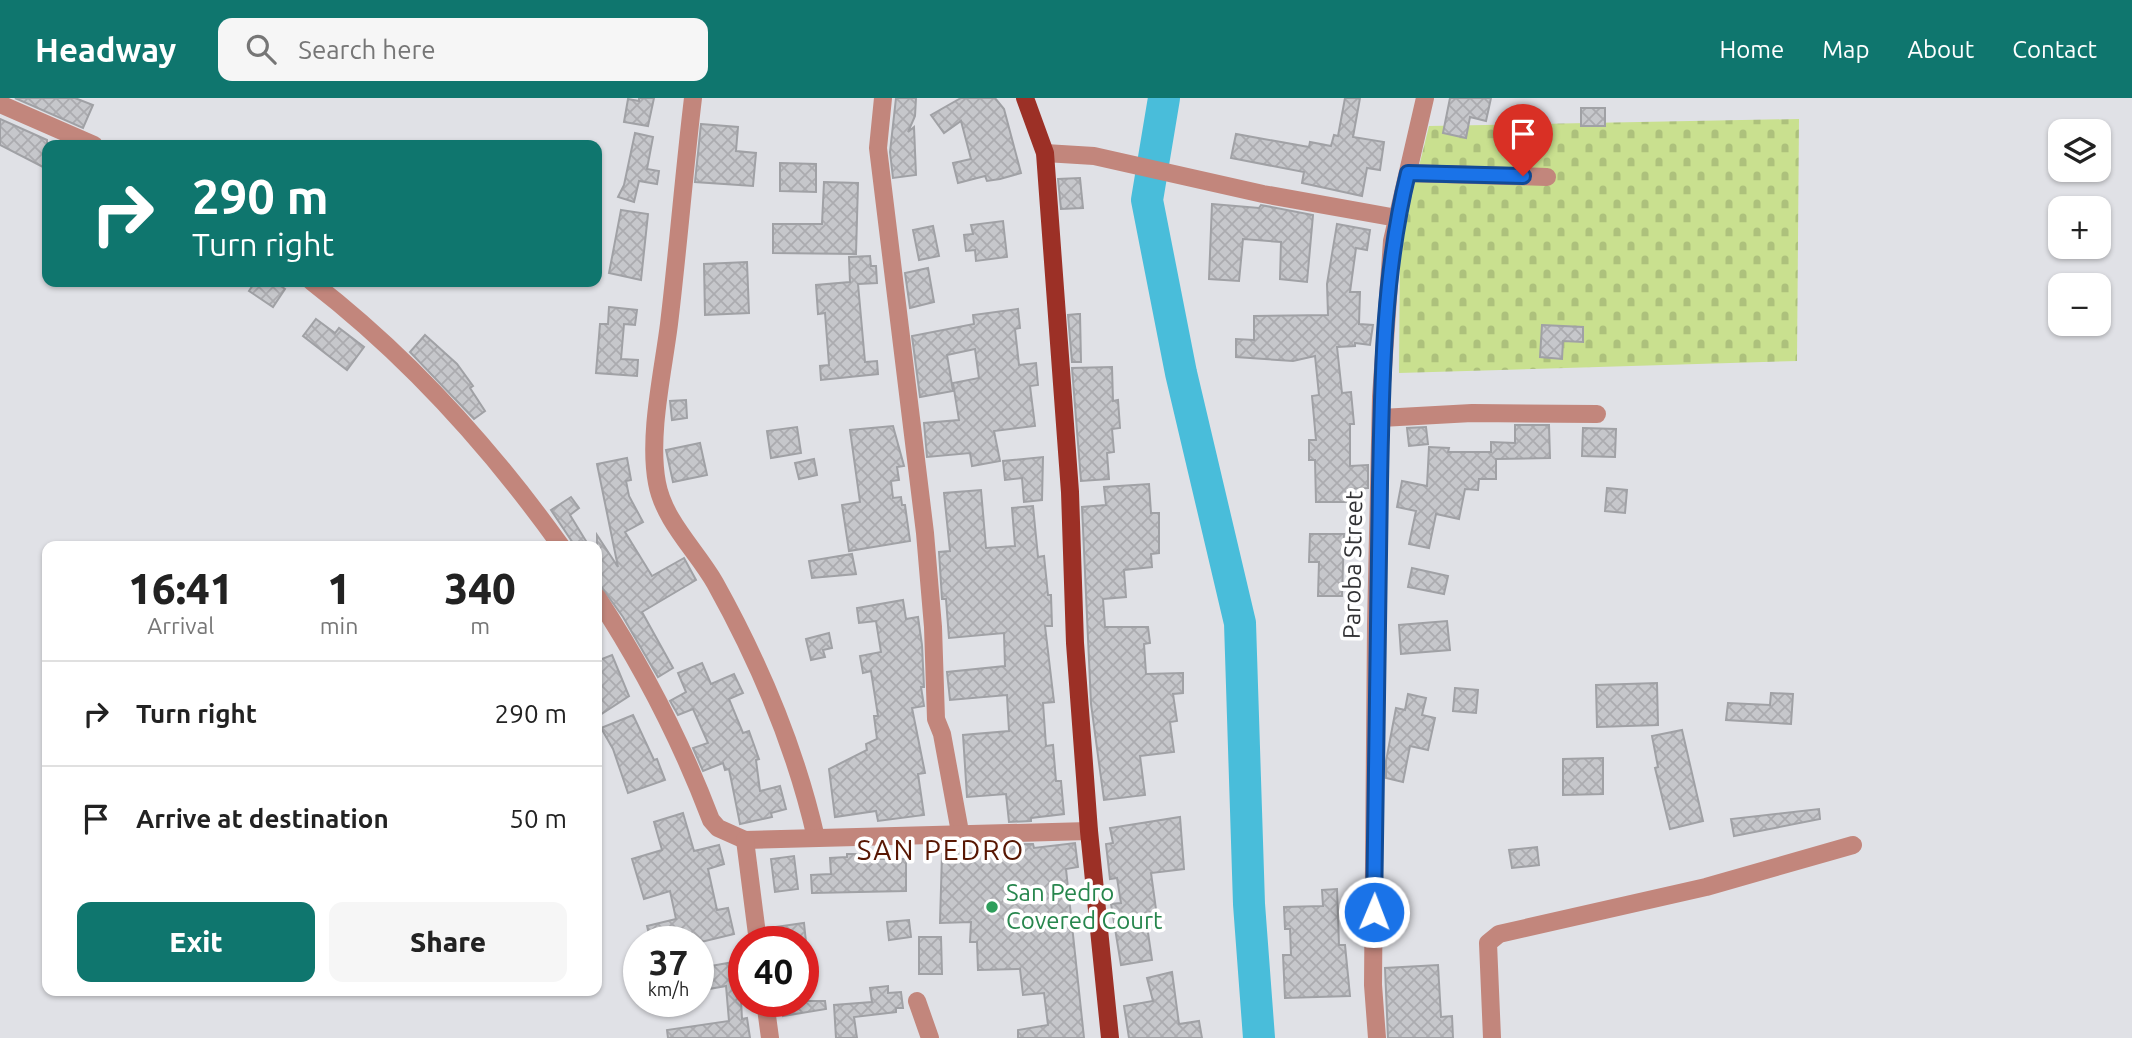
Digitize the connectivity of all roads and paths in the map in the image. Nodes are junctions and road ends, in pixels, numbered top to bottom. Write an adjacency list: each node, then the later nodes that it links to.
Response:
1 (693, 98): 18 (street)
2 (883, 98): 17 (street)
3 (1025, 98): 7 (main road)
4 (1425, 98): 8 (street, Paroba Street)
5 (0, 104): 6 (street)
6 (82, 140)
7 (1045, 153): 10 (street); 16 (main road)
8 (1408, 173): 9 (street); 10 (street, Paroba Street)
9 (1547, 177)
10 (1397, 218): 13 (street, Paroba Street)
11 (318, 287): 14 (street)
12 (1597, 414): 13 (street)
13 (1381, 418): 27 (street, Paroba Street)
14 (557, 541)
15 (602, 605): 19 (street)
16 (1088, 831): 17 (street); 26 (main road)
17 (960, 832): 18 (street)
18 (816, 838): 19 (street)
19 (745, 840): 21 (street)
20 (1853, 845): 28 (street)
21 (756, 926)
22 (917, 1001): 25 (street)
23 (767, 1017): 24 (street)
24 (770, 1038)
25 (930, 1038)
26 (1110, 1038)
27 (1377, 1038)
28 (1492, 1038)

